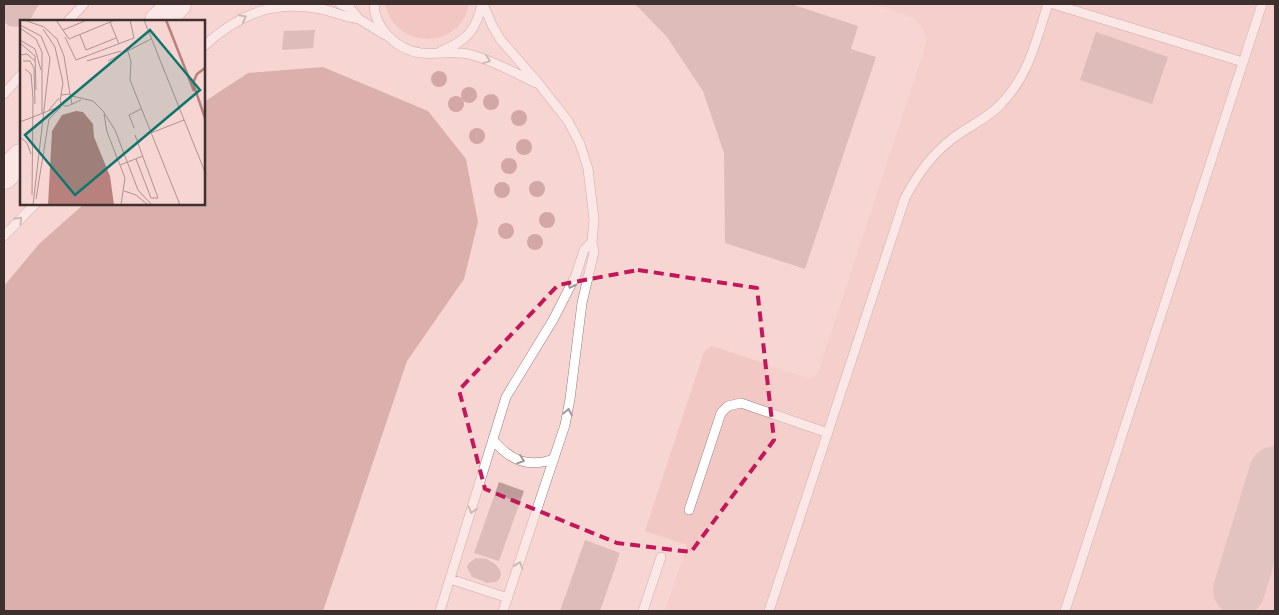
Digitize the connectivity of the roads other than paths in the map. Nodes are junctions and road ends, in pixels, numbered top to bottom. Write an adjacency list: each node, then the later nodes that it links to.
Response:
1 (84, 4): 9 (lane)
2 (340, 4): 8 (lane)
3 (374, 4): 10 (lane)
4 (482, 4): 12 (lane); 15 (lane)
5 (1048, 4): 22 (lane)
6 (1053, 4): 13 (lane)
7 (1262, 4): 13 (lane)
8 (359, 19): 10 (lane); 11 (lane, one-way to 8)
9 (69, 20)
10 (390, 38): 12 (lane)
11 (205, 45)
12 (439, 52): 15 (lane, one-way to 15)
13 (1243, 62): 33 (lane)
14 (20, 75): 16 (lane)
15 (539, 84): 21 (lane)
16 (4, 94)
17 (20, 159): 18 (highway)
18 (4, 175)
19 (34, 205): 20 (lane, one-way to 19)
20 (4, 236)
21 (592, 242): 23 (lane, one-way to 23); 24 (lane, one-way to 21)
22 (828, 433): 25 (lane); 32 (lane)
23 (493, 440): 24 (lane, one-way to 24); 27 (lane, one-way to 27)
24 (554, 459): 28 (lane, one-way to 24)
25 (689, 510)
26 (660, 556): 31 (lane)
27 (450, 579): 28 (lane); 29 (lane)
28 (508, 598): 30 (lane)
29 (440, 611)
30 (503, 611)
31 (643, 611)
32 (769, 611)
33 (1065, 611)

